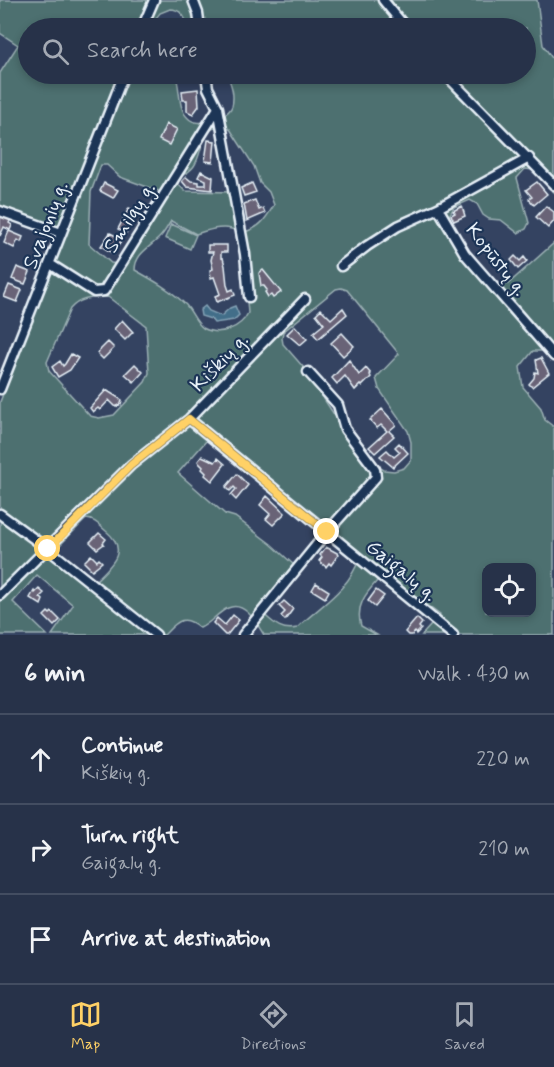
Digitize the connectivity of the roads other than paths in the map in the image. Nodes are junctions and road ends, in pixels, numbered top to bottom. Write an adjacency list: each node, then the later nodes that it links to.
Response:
1 (154, 0): 4 (street)
2 (193, 0): 5 (street)
3 (383, 0): 6 (street)
4 (146, 18)
5 (199, 18)
6 (398, 18)
7 (120, 84): 15 (street, Svajonių g.)
8 (207, 84): 10 (street)
9 (455, 84): 11 (street)
10 (218, 108): 16 (street, Smilgų g.); 18 (street)
11 (529, 158): 12 (street); 13 (street)
12 (554, 185)
13 (438, 208): 17 (street); 20 (street, Kopūstų g.)
14 (0, 211): 15 (street)
15 (61, 232): 16 (street, Svajonių g.)
16 (50, 264): 22 (street, Svajonių g.)
17 (342, 266)
18 (249, 297)
19 (305, 299): 23 (street, Kiškių g.)
20 (554, 356)
21 (308, 372): 25 (street)
22 (0, 389)
23 (189, 419): 25 (street, Gaigalų g.); 26 (street, Kiškių g.)
24 (0, 514): 26 (street)
25 (327, 532): 29 (street); 30 (street, Gaigalų g.)
26 (48, 549): 27 (street, Kiškių g.); 28 (street)
27 (0, 595)
28 (156, 635)
29 (243, 635)
30 (453, 635)

